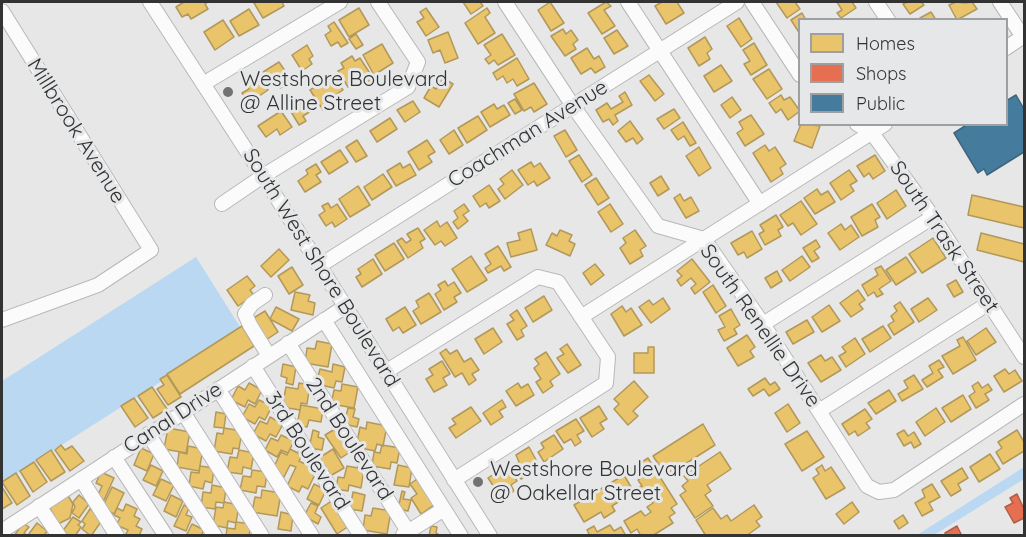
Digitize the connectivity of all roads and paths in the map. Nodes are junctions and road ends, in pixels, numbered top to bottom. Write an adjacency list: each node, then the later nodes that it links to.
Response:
1 (150, 2): 16 (street, South West Shore Boulevard)
2 (340, 2): 16 (street)
3 (378, 2): 21 (street)
4 (505, 2): 17 (street, South Renellie Drive)
5 (628, 2): 14 (street)
6 (737, 2): 14 (street, Coachman Avenue)
7 (752, 2): 15 (street)
8 (876, 2): 11 (street)
9 (1000, 2): 12 (street)
10 (2, 11): 32 (street, Millbrook Avenue)
11 (887, 18)
12 (1024, 37): 13 (street)
13 (1008, 47)
14 (660, 50): 17 (street, Coachman Avenue); 23 (street)
15 (798, 72)
16 (204, 84): 21 (street, South West Shore Boulevard)
17 (573, 106): 25 (street, South Renellie Drive); 26 (street, Coachman Avenue)
18 (860, 126): 20 (street, South Trask Street)
19 (882, 126): 20 (street)
20 (872, 133): 23 (street); 24 (street, South Trask Street)
21 (263, 176): 22 (street); 26 (street, South West Shore Boulevard)
22 (222, 204)
23 (760, 204): 25 (street)
24 (933, 217): 28 (street, South Trask Street); 33 (street)
25 (704, 239): 30 (street); 33 (street, South Renellie Drive)
26 (319, 266): 29 (street, South West Shore Boulevard)
27 (265, 295): 35 (street)
28 (989, 303): 36 (street, South Trask Street); 41 (street)
29 (346, 306): 31 (street, Canal Drive); 38 (street, South West Shore Boulevard)
30 (582, 316): 38 (street); 46 (street)
31 (327, 318): 34 (street, Canal Drive); 48 (street)
32 (2, 320)
33 (763, 324): 41 (street, South Renellie Drive)
34 (288, 343): 35 (street, Canal Drive); 50 (street, 2nd Boulevard)
35 (269, 356): 37 (street, Canal Drive)
36 (1024, 357)
37 (253, 366): 39 (street, Canal Drive); 57 (street, 3rd Boulevard)
38 (387, 371): 46 (street, South West Shore Boulevard)
39 (218, 389): 42 (street, Canal Drive); 56 (street)
40 (1024, 404): 41 (street, South Renellie Drive)
41 (819, 411)
42 (183, 412): 43 (street, Canal Drive); 55 (street)
43 (148, 434): 44 (street, Canal Drive); 54 (street)
44 (114, 457): 45 (street, Canal Drive); 53 (street)
45 (81, 479): 47 (street, Canal Drive); 52 (street)
46 (454, 480): 59 (street, South West Shore Boulevard)
47 (39, 506): 49 (street, Canal Drive); 51 (street)
48 (444, 509): 50 (street); 58 (street)
49 (2, 531)
50 (407, 534)
51 (59, 536)
52 (117, 536)
53 (166, 536)
54 (215, 536)
55 (262, 536)
56 (312, 536)
57 (362, 536)
58 (461, 536)
59 (490, 536)

